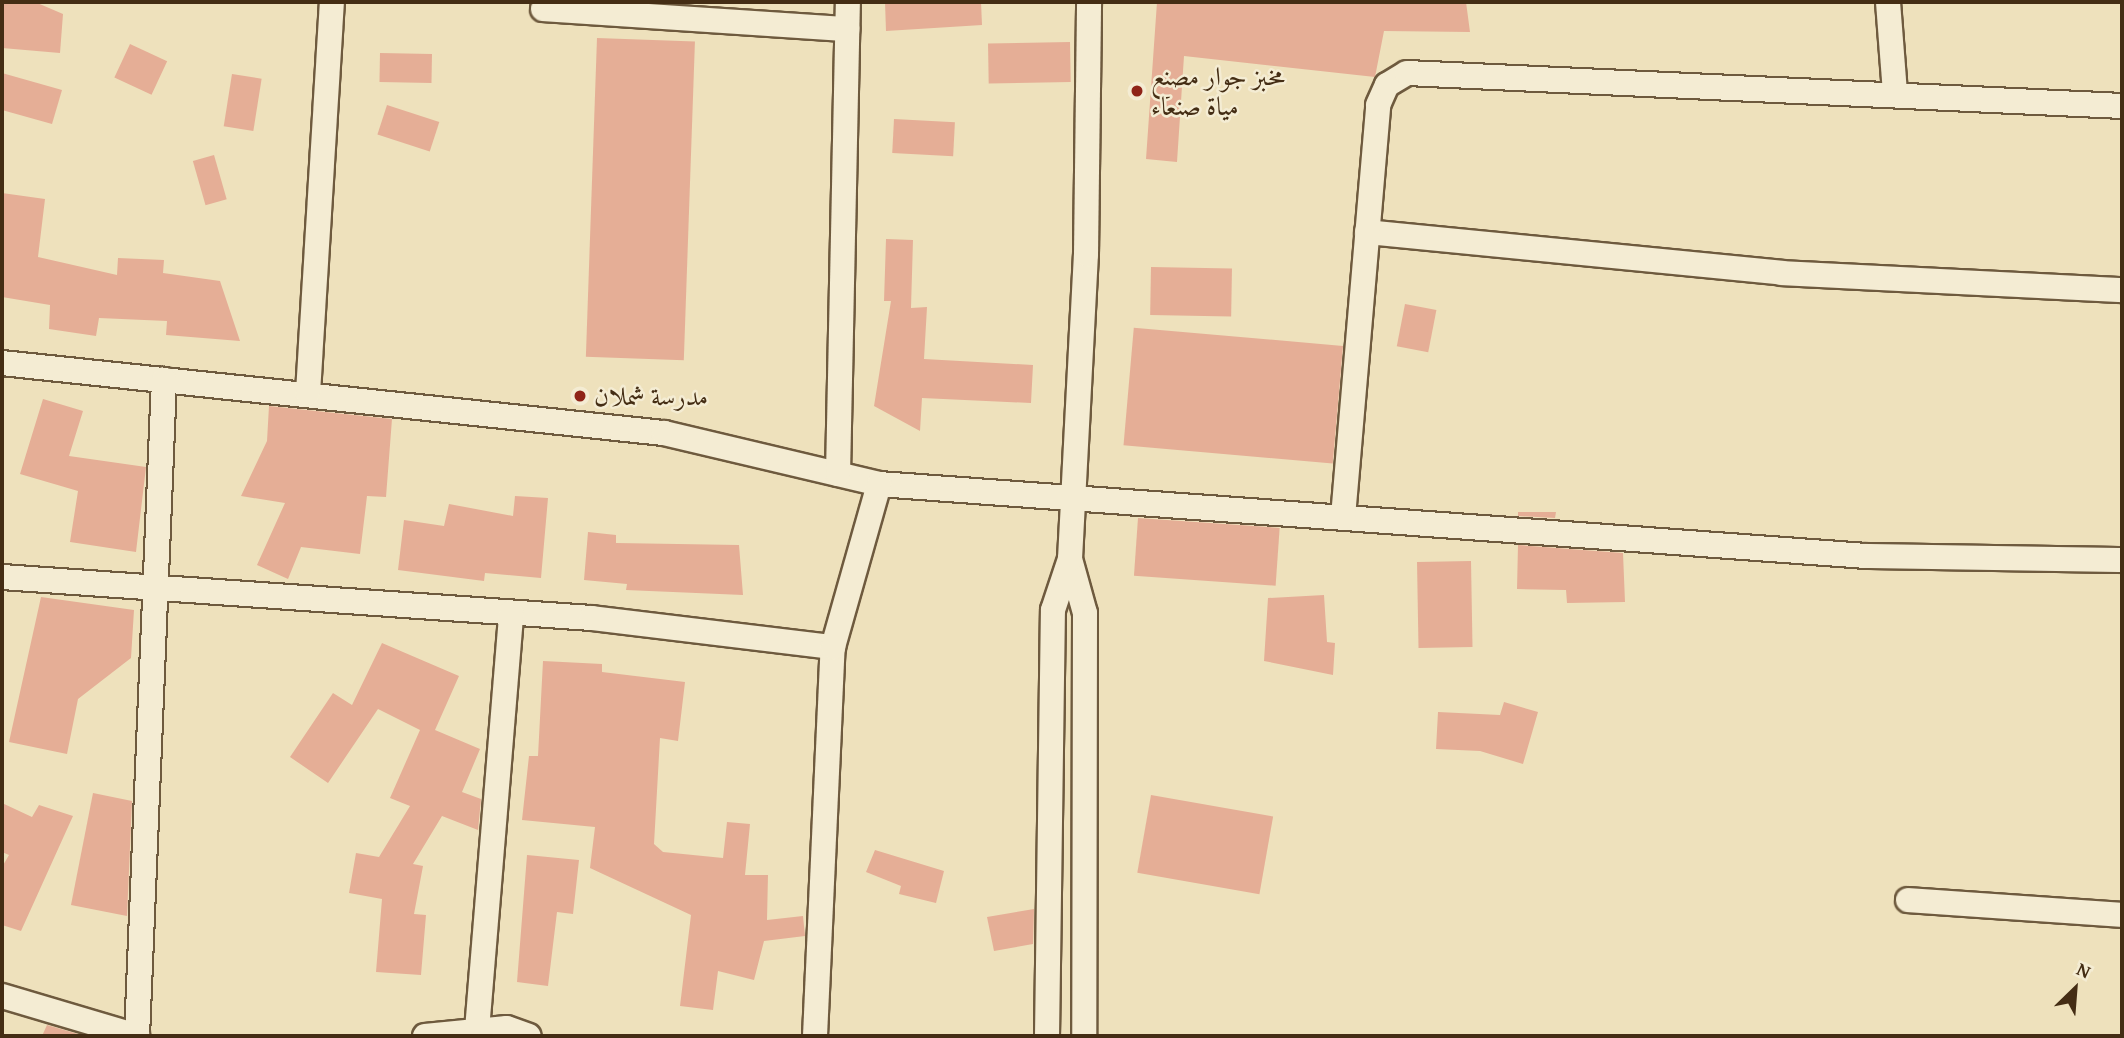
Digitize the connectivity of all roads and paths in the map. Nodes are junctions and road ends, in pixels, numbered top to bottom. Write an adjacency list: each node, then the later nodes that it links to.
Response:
1 (332, 2): 13 (street)
2 (848, 2): 6 (street)
3 (1089, 2): 16 (street)
4 (1888, 2): 7 (street)
5 (543, 9): 6 (street)
6 (847, 29): 14 (street)
7 (1895, 94): 8 (street); 9 (street)
8 (2122, 106)
9 (1367, 232): 10 (street); 17 (street)
10 (2122, 289)
11 (2, 363): 12 (street)
12 (164, 380): 13 (street); 21 (street)
13 (308, 393): 14 (street)
14 (838, 474): 15 (street)
15 (879, 484): 16 (street); 23 (street)
16 (1073, 496): 17 (street); 18 (street)
17 (1343, 517): 19 (street)
18 (1070, 559): 32 (street); 33 (street)
19 (2122, 560)
20 (2, 577): 21 (street)
21 (160, 593): 22 (street); 28 (street)
22 (511, 613): 23 (street); 27 (street)
23 (832, 646): 31 (street)
24 (1908, 900): 25 (street)
25 (2122, 915)
26 (2, 996): 28 (street)
27 (477, 1030): 29 (street); 30 (street)
28 (137, 1036)
29 (425, 1036)
30 (529, 1036)
31 (816, 1036)
32 (1047, 1036)
33 (1084, 1036)

